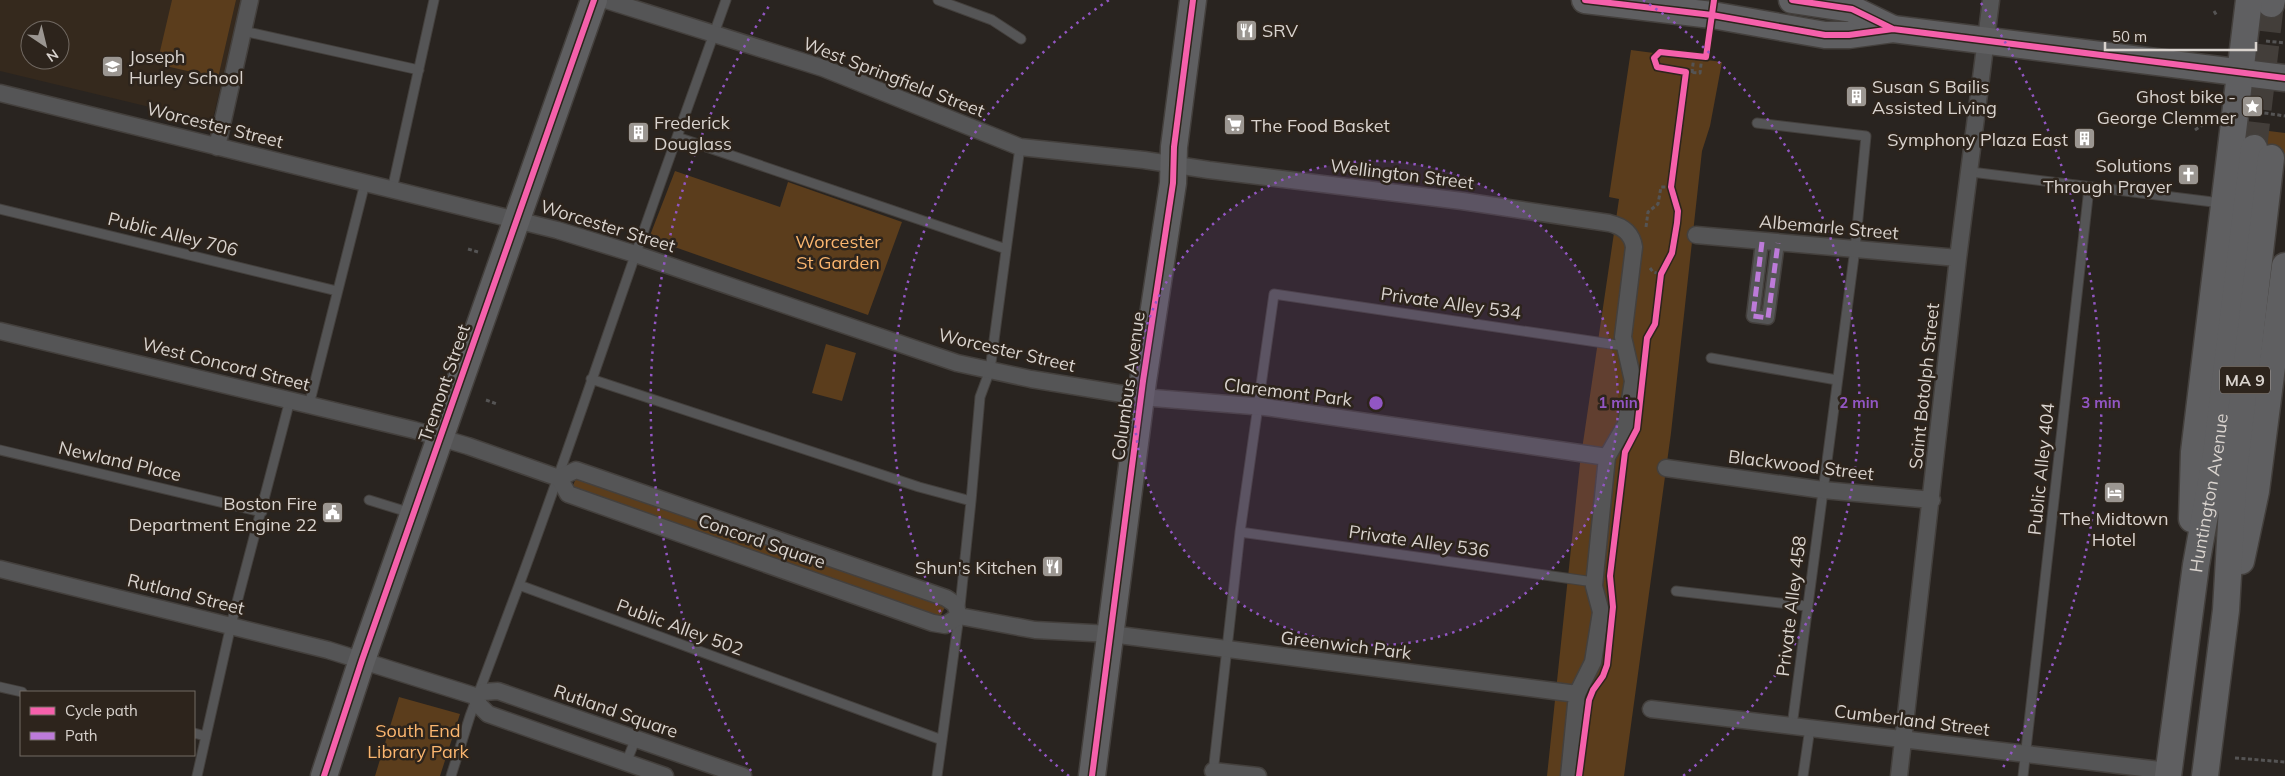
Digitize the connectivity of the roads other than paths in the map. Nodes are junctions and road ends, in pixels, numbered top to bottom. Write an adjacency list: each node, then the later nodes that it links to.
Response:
1 (250, 0): 13 (street)
2 (434, 0): 17 (lane)
3 (594, 0): 32 (main road, Tremont Street)
4 (606, 0): 14 (street, West Springfield Street)
5 (726, 0): 14 (lane)
6 (938, 0): 15 (lane)
7 (1193, 0): 25 (main road, Columbus Avenue)
8 (1585, 0): 12 (main road)
9 (1792, 0): 12 (main road)
10 (1991, 0): 16 (street, Saint Botolph Street)
11 (2264, 1): 18 (main road)
12 (1893, 29): 16 (main road)
13 (243, 31): 17 (lane); 23 (street)
14 (715, 34): 22 (lane); 24 (street, West Springfield Street)
15 (1021, 39)
16 (1986, 41): 18 (main road); 26 (street, Saint Botolph Street)
17 (419, 70): 29 (lane)
18 (2240, 73): 19 (main road); 30 (main road)
19 (2285, 78)
20 (0, 93): 23 (street, Worcester Street)
21 (1757, 123): 36 (lane, Private Alley 458)
22 (677, 137): 35 (lane); 37 (lane)
23 (217, 147): 27 (street, Worcester Street)
24 (1020, 147): 25 (street, West Springfield Street); 35 (lane)
25 (1173, 166): 42 (street, Wellington Street); 47 (main road, Columbus Avenue)
26 (1971, 172): 28 (lane); 38 (street, Saint Botolph Street)
27 (364, 183): 29 (street, Worcester Street); 40 (lane)
28 (2089, 188): 30 (lane); 87 (lane, Public Alley 404)
29 (392, 190): 32 (street, Worcester Street)
30 (2225, 204): 63 (main road)
31 (0, 209): 40 (lane, Public Alley 706)
32 (516, 220): 37 (street, Worcester Street); 51 (main road, Tremont Street)
33 (1696, 235): 34 (street, Albemarle Street)
34 (1770, 242): 34 (street); 36 (street, Albemarle Street)
35 (1006, 249): 44 (lane)
36 (1855, 249): 38 (street, Albemarle Street); 46 (lane, Private Alley 458)
37 (635, 254): 44 (street, Worcester Street); 45 (lane)
38 (1958, 258): 58 (street, Saint Botolph Street)
39 (2285, 266): 69 (main road)
40 (337, 291): 49 (lane)
41 (0, 331): 48 (street, West Concord Street)
42 (1624, 346): 50 (lane, Private Alley 534); 53 (street)
43 (1711, 358): 46 (lane)
44 (990, 370): 47 (street, Worcester Street); 59 (lane)
45 (591, 379): 55 (lane); 59 (lane)
46 (1837, 380): 56 (lane, Private Alley 458)
47 (1141, 397): 50 (street, Claremont Park); 72 (main road, Columbus Avenue)
48 (290, 400): 49 (street, West Concord Street); 60 (lane)
49 (309, 405): 51 (street, West Concord Street)
50 (1258, 407): 53 (street, Claremont Park); 62 (lane)
51 (442, 437): 55 (street); 61 (main road, Tremont Street)
52 (0, 450): 60 (lane, Newland Place)
53 (1608, 457): 65 (street)
54 (1666, 468): 56 (street, Blackwood Street)
55 (559, 478): 66 (lane); 70 (street, Concord Square); 70 (street, Concord Square)
56 (1823, 490): 58 (street, Blackwood Street); 68 (lane, Private Alley 458)
57 (369, 500): 61 (lane)
58 (1932, 500): 86 (street, Saint Botolph Street)
59 (972, 501): 70 (lane)
60 (262, 512): 71 (lane)
61 (414, 514): 74 (main road, Tremont Street)
62 (1240, 532): 65 (lane, Private Alley 536); 73 (lane)
63 (2196, 565): 69 (main road, Huntington Avenue / MA 9); 90 (main road, Huntington Avenue / MA 9)
64 (0, 569): 71 (street, Rutland Street)
65 (1594, 582): 77 (street)
66 (519, 585): 78 (lane); 85 (lane, Public Alley 502)
67 (1676, 592): 68 (lane)
68 (1806, 606): 80 (lane, Private Alley 458)
69 (2226, 610): 103 (main road, Huntington Avenue / MA 9)
70 (959, 616): 72 (street, Concord Square); 85 (lane)
71 (231, 625): 74 (street, Rutland Street); 83 (lane)
72 (1110, 634): 73 (street, Greenwich Park); 97 (main road, Columbus Avenue)
73 (1226, 649): 77 (street, Greenwich Park); 89 (lane)
74 (362, 660): 78 (street); 92 (main road, Tremont Street)
75 (0, 687): 76 (lane)
76 (20, 692)
77 (1577, 694): 99 (street)
78 (478, 697): 84 (street, Rutland Square); 88 (street); 93 (lane)
79 (1650, 709): 80 (street, Cumberland Street)
80 (1792, 726): 81 (street, Cumberland Street)
81 (1810, 728): 86 (street, Cumberland Street); 100 (lane)
82 (195, 733): 83 (lane)
83 (206, 736): 91 (lane)
84 (636, 738): 88 (lane); 95 (street, Rutland Square)
85 (942, 740): 96 (lane)
86 (1904, 740): 87 (street, Cumberland Street); 101 (street, Saint Botolph Street)
87 (2026, 754): 90 (street, Cumberland Street); 102 (lane, Public Alley 404)
88 (626, 763): 94 (street)
89 (1213, 773): 98 (street)
90 (2168, 774)
91 (197, 776)
92 (324, 776)
93 (450, 776)
94 (665, 776)
95 (743, 776)
96 (937, 776)
97 (1092, 776)
98 (1258, 776)
99 (1569, 776)
100 (1803, 776)
101 (1899, 776)
102 (2023, 776)
103 (2206, 776)

